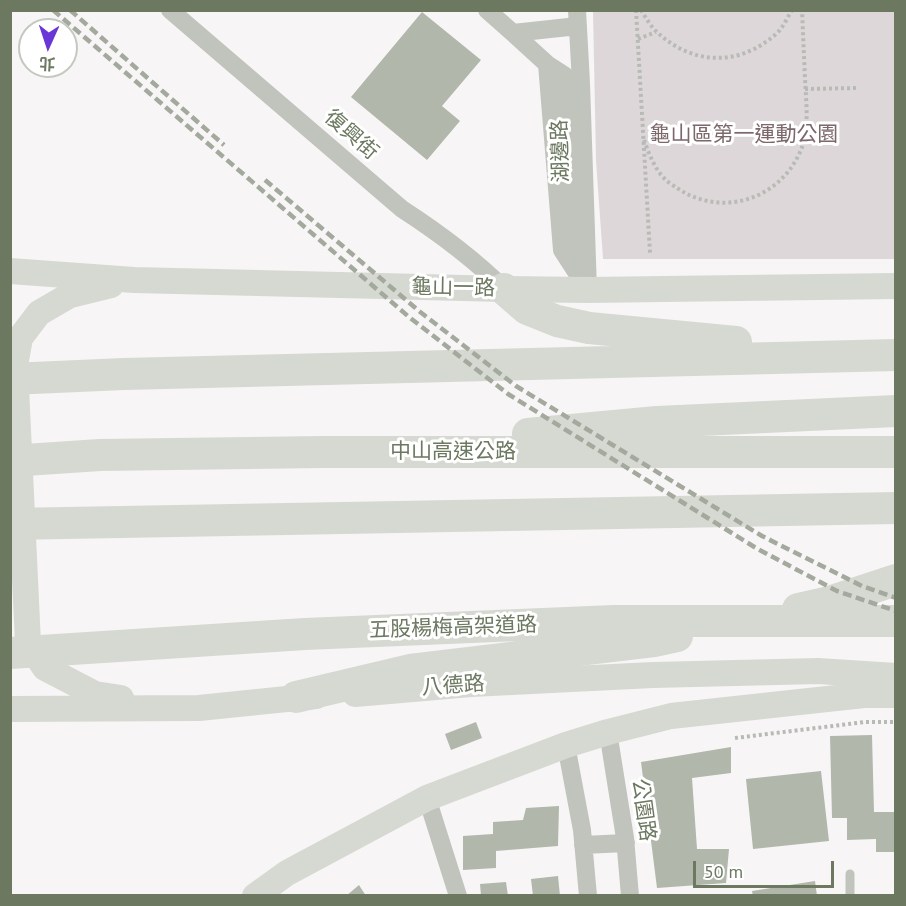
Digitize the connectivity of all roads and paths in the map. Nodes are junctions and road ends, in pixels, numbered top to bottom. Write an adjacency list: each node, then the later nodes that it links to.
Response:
1 (170, 10): 18 (street, 復興街)
2 (487, 10): 9 (street)
3 (636, 10): 10 (path)
4 (641, 10): 8 (path)
5 (792, 10): 8 (path)
6 (802, 10): 12 (path)
7 (578, 19): 9 (street); 19 (street, 湖邊路)
8 (656, 32): 10 (path)
9 (513, 33): 19 (street)
10 (638, 39): 13 (path)
11 (857, 88): 12 (path)
12 (805, 89): 13 (path)
13 (644, 140): 14 (path)
14 (650, 253)
15 (10, 271): 16 (street, 龜山一路)
16 (134, 280): 18 (street, 龜山一路); 21 (street)
17 (896, 286): 19 (street, 龜山一路)
18 (504, 289): 19 (street, 龜山一路); 20 (highway)
19 (588, 290)
20 (896, 356): 21 (highway)
21 (13, 373): 32 (street)
22 (896, 411): 23 (highway)
23 (323, 452): 24 (highway, 中山高速公路); 25 (highway, 中山高速公路)
24 (896, 452)
25 (10, 461)
26 (896, 508): 27 (highway)
27 (636, 513): 28 (highway); 29 (highway)
28 (10, 524)
29 (896, 526)
30 (896, 580): 35 (highway)
31 (896, 621): 32 (highway, 五股楊梅高架道路)
32 (19, 648): 36 (street)
33 (896, 676): 35 (street, 八德路)
34 (896, 695): 41 (street)
35 (296, 697): 36 (street, 八德路)
36 (200, 708): 38 (street, 八德路)
37 (10, 709): 38 (street, 八德路)
38 (52, 709): 40 (street)
39 (896, 722): 42 (path)
40 (10, 731)
41 (608, 732): 43 (street); 45 (street, 公園路)
42 (735, 738)
43 (566, 745): 44 (street); 46 (street)
44 (427, 798): 48 (street); 49 (street)
45 (626, 843): 46 (street); 51 (street, 公園路)
46 (583, 845): 50 (street)
47 (850, 874): 52 (lane)
48 (255, 896)
49 (458, 896)
50 (588, 896)
51 (630, 896)
52 (850, 896)

